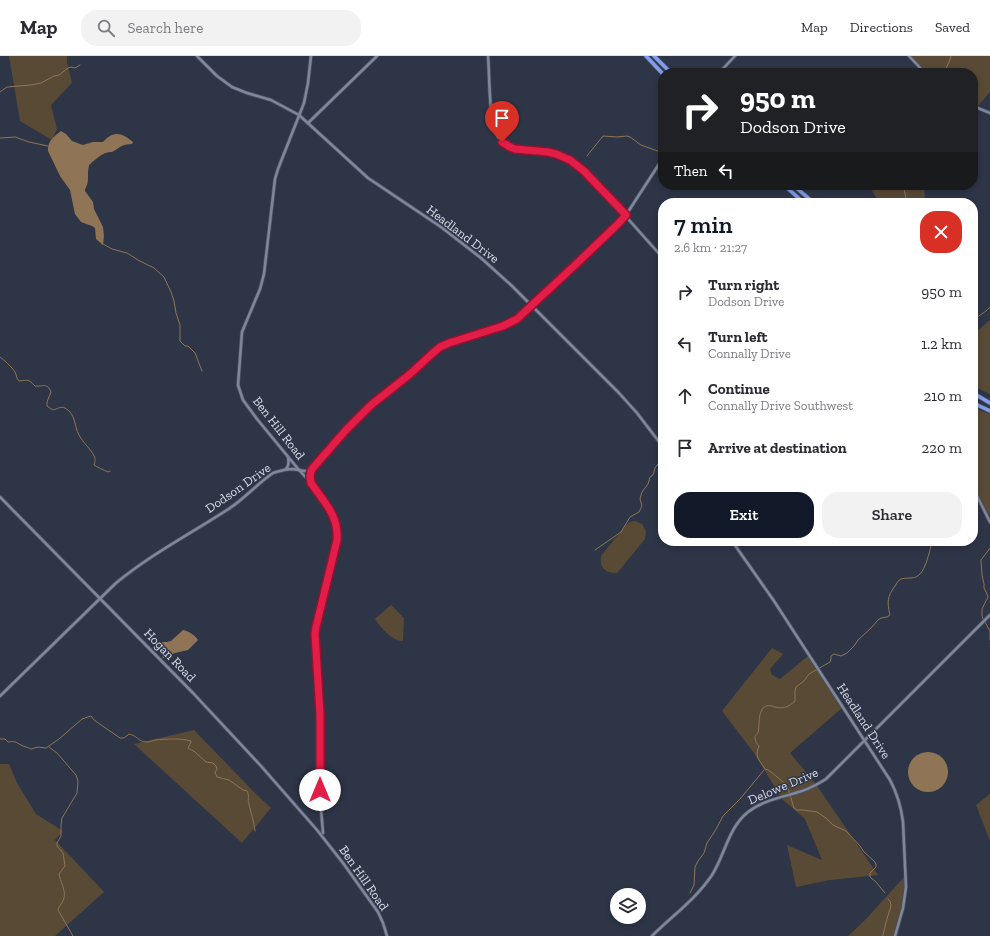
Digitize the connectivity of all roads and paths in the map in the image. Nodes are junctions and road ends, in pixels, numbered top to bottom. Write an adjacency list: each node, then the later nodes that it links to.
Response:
1 (197, 56): 15 (street, Headland Drive)
2 (311, 56): 15 (street, Ben Hill Road)
3 (376, 56): 16 (street)
4 (488, 56): 22 (street)
5 (646, 56): 12 (highway)
6 (654, 56): 9 (highway)
7 (735, 56): 10 (street)
8 (908, 56): 11 (street)
9 (666, 68)
10 (724, 68)
11 (920, 68)
12 (658, 69)
13 (978, 108): 14 (street)
14 (990, 113)
15 (299, 115): 16 (street, Headland Drive); 30 (street, Ben Hill Road)
16 (308, 123): 24 (street, Headland Drive)
17 (658, 166): 22 (street)
18 (790, 190): 20 (highway)
19 (799, 190): 21 (highway)
20 (798, 198)
21 (808, 198)
22 (626, 215): 23 (street); 24 (street)
23 (658, 252)
24 (531, 306): 29 (street, Headland Drive); 31 (street)
25 (978, 397): 26 (highway)
26 (990, 403)
27 (978, 405): 28 (highway)
28 (990, 411)
29 (658, 440)
30 (288, 457): 32 (street); 33 (street, Ben Hill Road)
31 (312, 469): 33 (street, Dodson Drive); 34 (street)
32 (285, 470): 33 (street, Dodson Drive); 39 (street, Dodson Drive)
33 (299, 470): 34 (street, Ben Hill Road)
34 (311, 483): 43 (street, Ben Hill Road)
35 (0, 497): 39 (street, Hogan Road)
36 (978, 498): 37 (street)
37 (990, 522)
38 (736, 546): 42 (street, Headland Drive)
39 (100, 598): 41 (street, Dodson Drive); 44 (street, Hogan Road)
40 (990, 616): 42 (street, Delowe Drive)
41 (0, 696)
42 (865, 741): 46 (street, Delowe Drive); 47 (street, Headland Drive)
43 (323, 833)
44 (320, 834): 45 (street, Ben Hill Road)
45 (387, 936)
46 (652, 936)
47 (896, 936)

